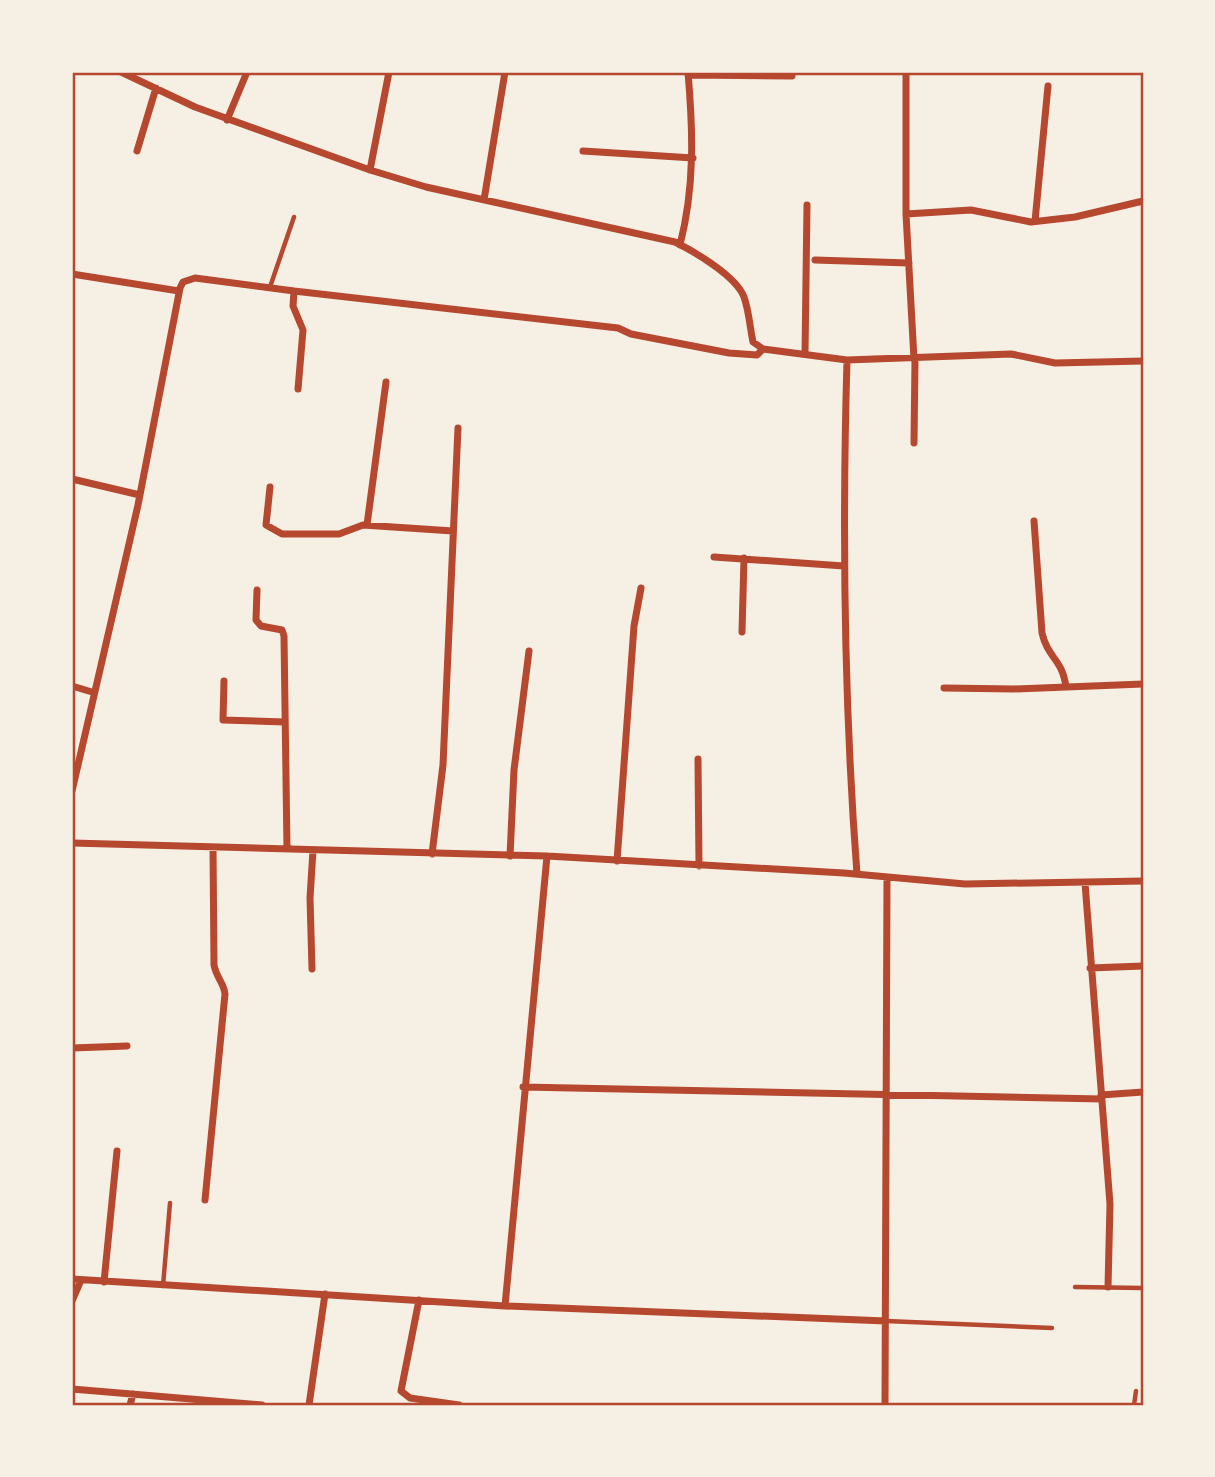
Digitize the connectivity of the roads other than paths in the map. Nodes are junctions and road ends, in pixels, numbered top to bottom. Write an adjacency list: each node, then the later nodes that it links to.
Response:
1 (121, 72): 7 (street)
2 (247, 72): 11 (street)
3 (389, 72): 15 (street)
4 (505, 72): 16 (street)
5 (906, 72): 19 (street)
6 (688, 73): 8 (street); 14 (street)
7 (139, 76): 10 (street)
8 (792, 76)
9 (1048, 86): 21 (street)
10 (156, 88): 11 (street); 12 (street)
11 (227, 120): 15 (street)
12 (137, 151)
13 (583, 151): 14 (street)
14 (693, 158): 22 (street)
15 (370, 170): 16 (street)
16 (484, 200): 22 (street)
17 (1143, 201): 21 (street)
18 (807, 205): 25 (street)
19 (906, 214): 21 (street); 24 (street)
20 (294, 217): 27 (lane)
21 (1034, 222)
22 (680, 244): 30 (street)
23 (815, 260): 24 (street); 25 (lane)
24 (909, 264): 32 (street)
25 (806, 266): 31 (street)
26 (72, 274): 28 (street)
27 (270, 287): 28 (street); 29 (street)
28 (179, 291): 41 (street)
29 (294, 291): 30 (street); 36 (street)
30 (763, 349): 31 (street)
31 (805, 354): 33 (street)
32 (914, 359): 33 (street); 34 (street); 38 (street)
33 (847, 360): 47 (street)
34 (1143, 361)
35 (386, 382): 43 (street)
36 (298, 389)
37 (458, 428): 44 (street)
38 (914, 443)
39 (72, 479): 41 (street)
40 (270, 487): 43 (street)
41 (140, 495): 57 (street)
42 (1034, 521): 55 (street)
43 (367, 525): 44 (street)
44 (453, 531): 65 (street)
45 (714, 556): 46 (street)
46 (744, 558): 47 (street); 50 (street)
47 (844, 566): 70 (street)
48 (641, 588): 68 (street)
49 (257, 590): 58 (street)
50 (742, 632)
51 (529, 651): 66 (street)
52 (224, 681): 58 (street)
53 (1143, 684): 55 (street)
54 (72, 686): 57 (street)
55 (1066, 687): 56 (street)
56 (944, 688)
57 (92, 692): 60 (street)
58 (285, 722): 63 (street)
59 (698, 759): 69 (street)
60 (72, 791)
61 (72, 843): 62 (street)
62 (214, 847): 63 (street); 84 (street)
63 (287, 849): 64 (street)
64 (313, 850): 65 (street); 76 (street)
65 (432, 854): 66 (street)
66 (510, 856): 67 (street)
67 (547, 856): 68 (street); 79 (street)
68 (617, 861): 69 (street)
69 (699, 866): 70 (street)
70 (857, 874): 71 (street)
71 (887, 877): 73 (street); 81 (street)
72 (1143, 881): 73 (street)
73 (1085, 883): 75 (street)
74 (1143, 967): 75 (street)
75 (1090, 968): 82 (street)
76 (312, 969)
77 (127, 1046): 78 (street)
78 (72, 1048)
79 (523, 1087): 81 (street); 96 (street)
80 (1143, 1092): 82 (street)
81 (888, 1096): 82 (street); 97 (street)
82 (1102, 1097): 91 (street)
83 (117, 1151): 88 (street)
84 (205, 1200)
85 (170, 1203): 89 (lane)
86 (72, 1279): 87 (street)
87 (81, 1280): 88 (street); 95 (street)
88 (104, 1282): 89 (street)
89 (162, 1287): 93 (street)
90 (1075, 1287): 91 (lane)
91 (1108, 1287): 92 (lane)
92 (1143, 1288)
93 (325, 1294): 94 (street); 105 (street)
94 (419, 1300): 96 (street); 106 (street)
95 (72, 1301)
96 (505, 1306): 97 (street)
97 (886, 1321): 98 (lane); 107 (street)
98 (1052, 1328)
99 (72, 1389): 101 (street)
100 (1136, 1391): 108 (lane)
101 (133, 1394): 102 (street); 103 (street)
102 (222, 1403): 104 (street)
103 (130, 1405)
104 (262, 1405)
105 (309, 1405)
106 (459, 1405)
107 (886, 1405)
108 (1134, 1405)

